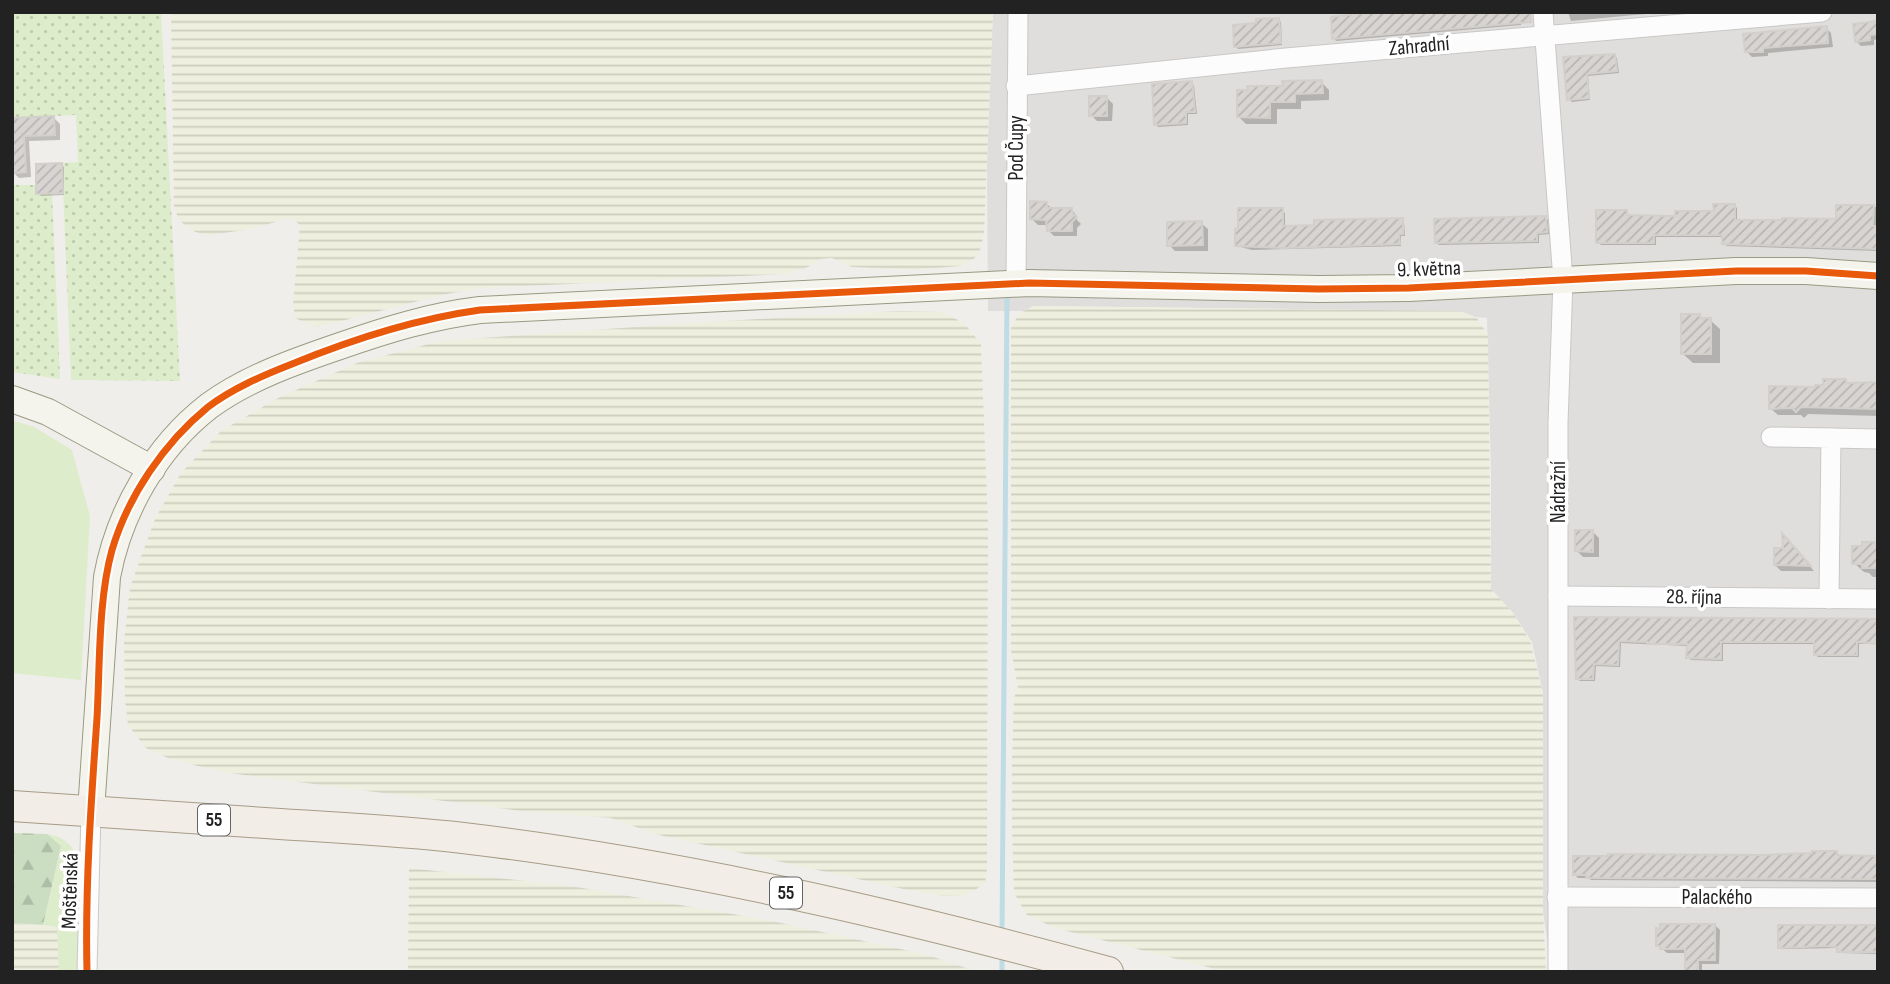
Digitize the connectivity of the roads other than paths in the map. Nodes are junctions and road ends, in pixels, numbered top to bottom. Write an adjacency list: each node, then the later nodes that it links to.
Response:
1 (1018, 12): 5 (street, Pod Čupy)
2 (1543, 12): 4 (street, Nádražní)
3 (1822, 12): 4 (street, Zahradní)
4 (1545, 35): 5 (street, Zahradní); 7 (street, Nádražní)
5 (1016, 86): 8 (street, Pod Čupy)
6 (1878, 276): 7 (street, 9. května)
7 (1563, 281): 8 (street, 9. května); 14 (street, Nádražní)
8 (1016, 284): 13 (street, 9. května)
9 (12, 399): 13 (street)
10 (1771, 437): 11 (street)
11 (1831, 438): 12 (street); 15 (street)
12 (1878, 439)
13 (152, 469): 18 (street, 9. května)
14 (1558, 596): 15 (street, 28. října); 19 (street, Nádražní)
15 (1829, 599): 16 (street, 28. října)
16 (1878, 599)
17 (12, 806): 18 (main road, 55)
18 (90, 811): 21 (street, Moštěnská); 22 (main road, 55)
19 (1557, 897): 20 (street, Palackého); 23 (street, Nádražní)
20 (1878, 898)
21 (87, 972)
22 (1108, 972)
23 (1558, 972)

